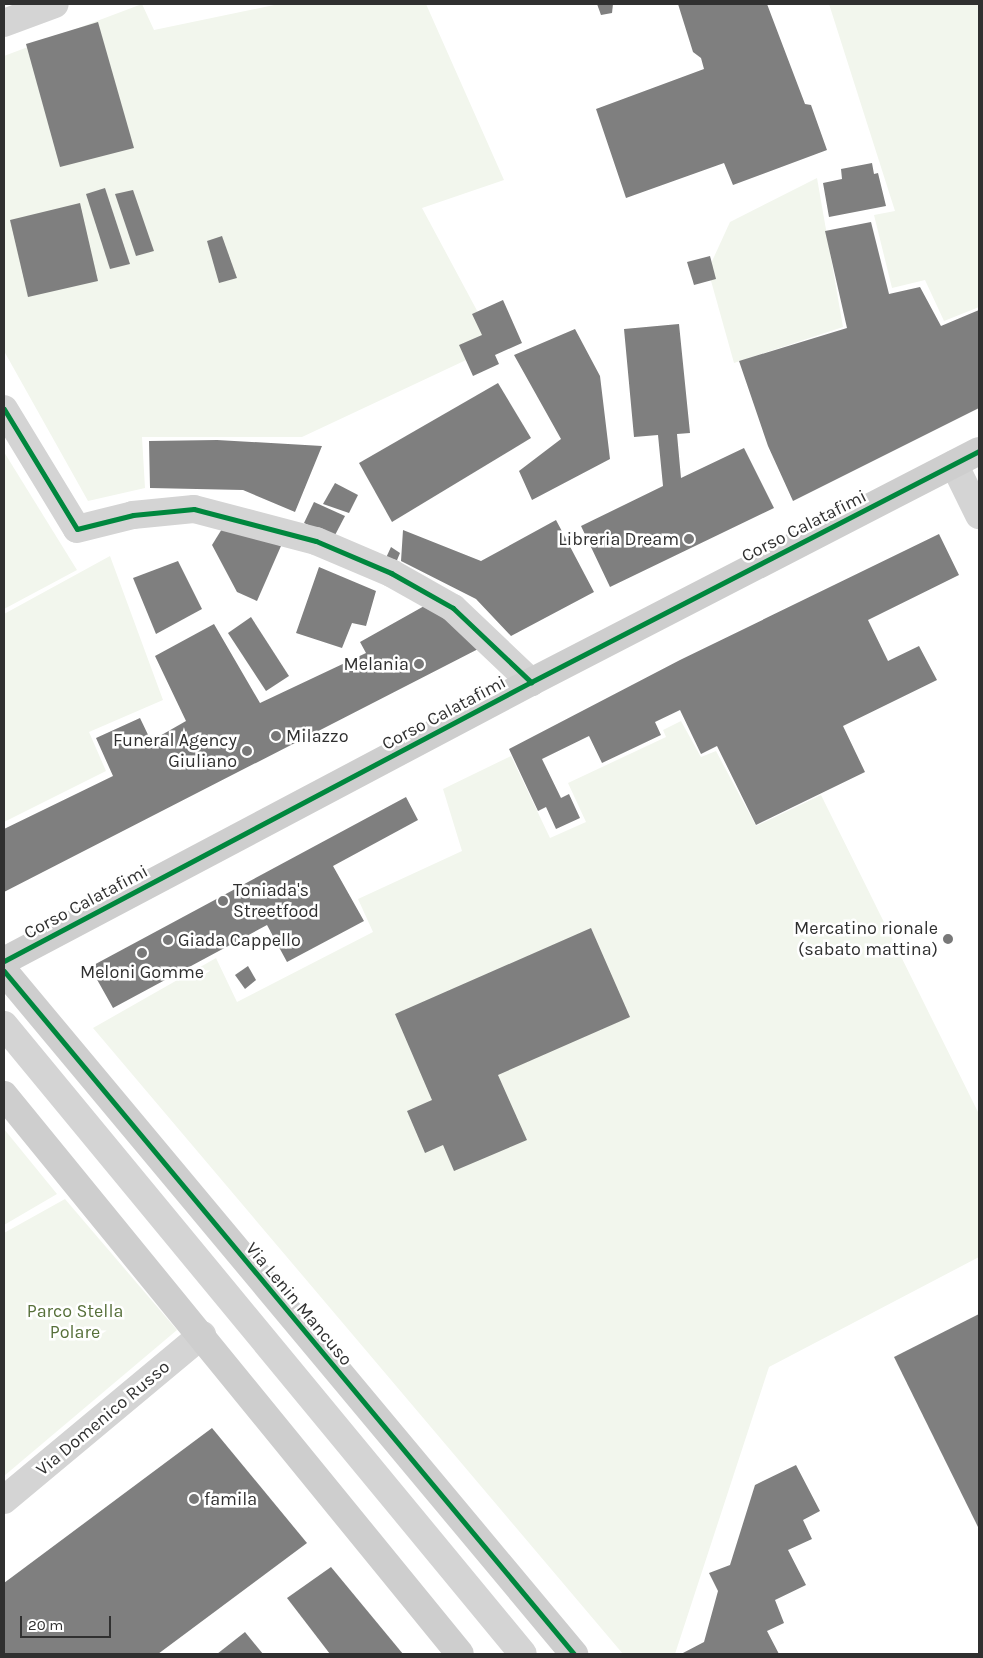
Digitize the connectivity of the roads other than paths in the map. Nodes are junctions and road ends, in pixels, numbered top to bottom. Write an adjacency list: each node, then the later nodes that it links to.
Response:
1 (55, 4): 2 (street)
2 (4, 23)
3 (4, 409): 7 (street)
4 (979, 451): 5 (street, Corso Calatafimi)
5 (954, 464): 6 (street); 7 (street, Corso Calatafimi)
6 (979, 515)
7 (531, 682): 8 (street, Corso Calatafimi)
8 (4, 961)
9 (4, 970): 16 (street, Via Lenin Mancuso)
10 (4, 1025): 15 (street)
11 (4, 1095): 12 (street)
12 (202, 1335): 13 (street, Via Domenico Russo); 14 (street)
13 (4, 1500)
14 (460, 1654)
15 (522, 1654)
16 (574, 1654)

